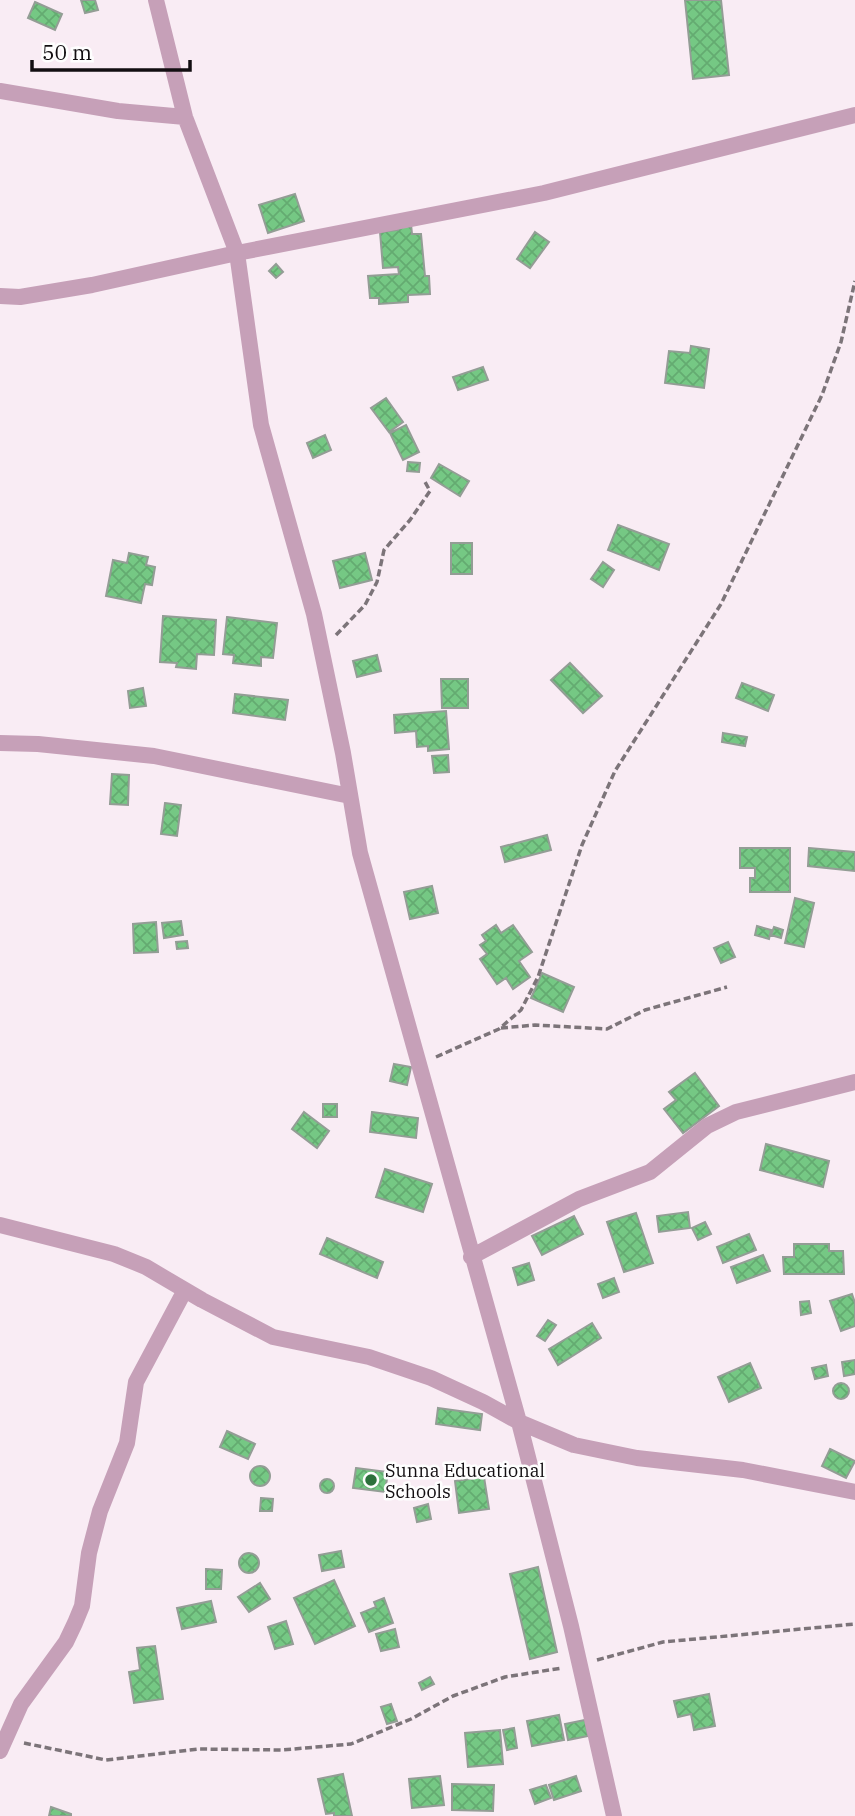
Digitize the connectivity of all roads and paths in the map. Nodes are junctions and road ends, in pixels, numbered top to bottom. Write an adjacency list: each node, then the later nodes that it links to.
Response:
1 (156, 0): 4 (street)
2 (0, 91): 4 (street)
3 (855, 115): 5 (street)
4 (185, 117): 5 (street)
5 (237, 253): 7 (street); 9 (street)
6 (855, 281): 13 (path)
7 (0, 296)
8 (424, 480): 9 (path)
9 (322, 653): 11 (street)
10 (0, 743): 11 (street)
11 (350, 796): 14 (street)
12 (727, 987): 13 (path)
13 (499, 1029): 14 (path)
14 (418, 1065): 17 (street)
15 (855, 1082): 17 (street)
16 (0, 1225): 18 (street)
17 (471, 1257): 19 (street)
18 (185, 1290): 19 (street); 23 (street)
19 (519, 1422): 20 (street); 22 (street)
20 (855, 1492)
21 (855, 1624): 22 (path)
22 (580, 1665): 23 (path); 24 (street)
23 (2, 1745)
24 (614, 1816)

